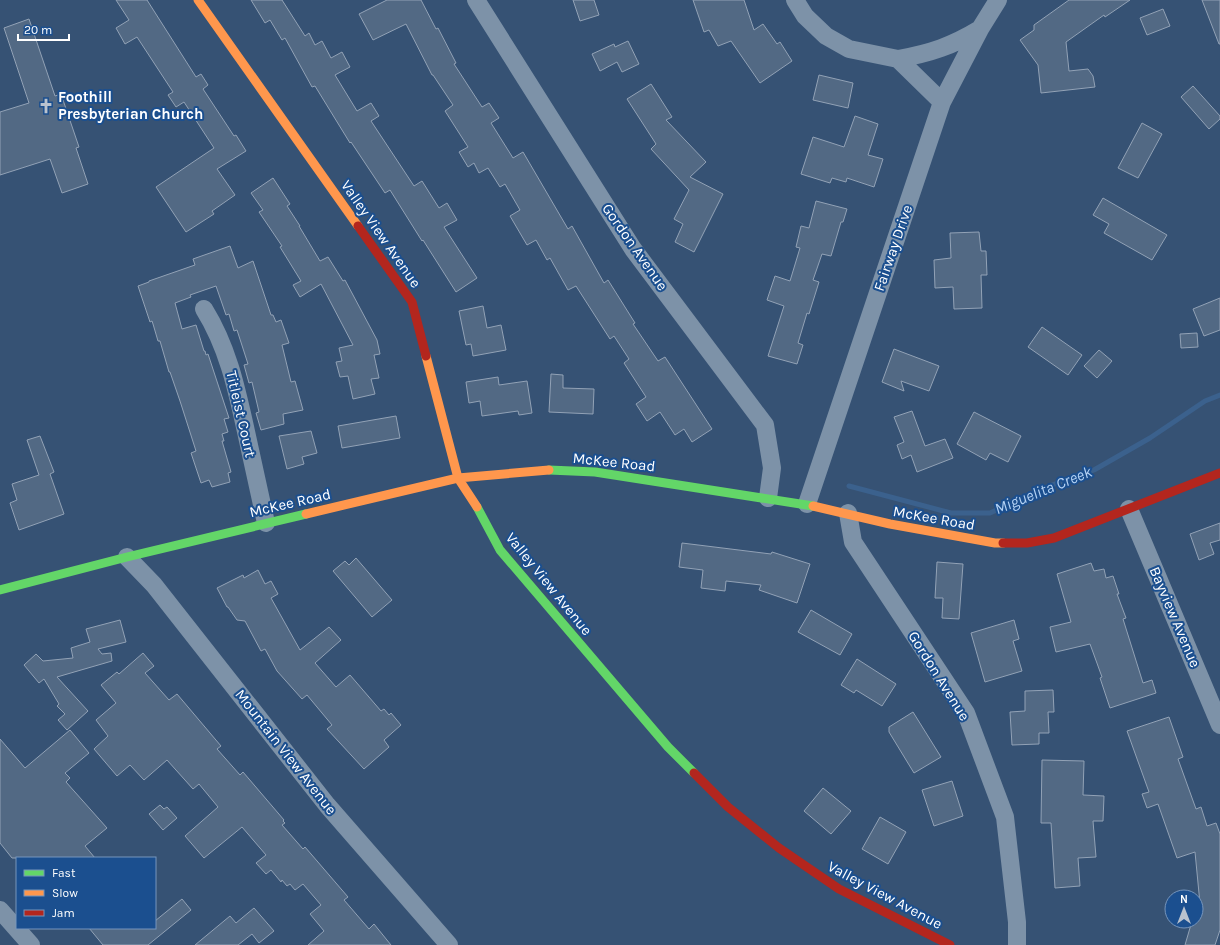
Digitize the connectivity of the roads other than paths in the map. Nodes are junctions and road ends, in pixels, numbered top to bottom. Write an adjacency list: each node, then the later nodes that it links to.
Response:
1 (198, 0): 10 (street, Valley View Avenue)
2 (476, 0): 11 (street, Gordon Avenue)
3 (795, 0): 6 (street)
4 (998, 0): 5 (street, Fairway Drive)
5 (980, 29): 6 (street); 7 (street, Fairway Drive)
6 (898, 59): 7 (street)
7 (942, 102): 12 (street, Fairway Drive)
8 (204, 309): 15 (street, Titleist Court)
9 (1220, 473): 13 (street, McKee Road)
10 (458, 478): 11 (street, McKee Road); 15 (street, McKee Road); 24 (street, Valley View Avenue)
11 (768, 498): 12 (street, McKee Road)
12 (806, 504): 14 (street, McKee Road)
13 (1129, 509): 14 (street, McKee Road); 18 (street, Bayview Avenue)
14 (848, 513): 25 (street, Gordon Avenue)
15 (266, 523): 16 (street, McKee Road)
16 (127, 557): 17 (street, McKee Road); 23 (street, Mountain View Avenue)
17 (0, 590)
18 (1220, 725)
19 (0, 910): 20 (street)
20 (16, 928)
21 (17, 929): 22 (street)
22 (31, 945)
23 (449, 945)
24 (950, 945)
25 (1017, 945)

